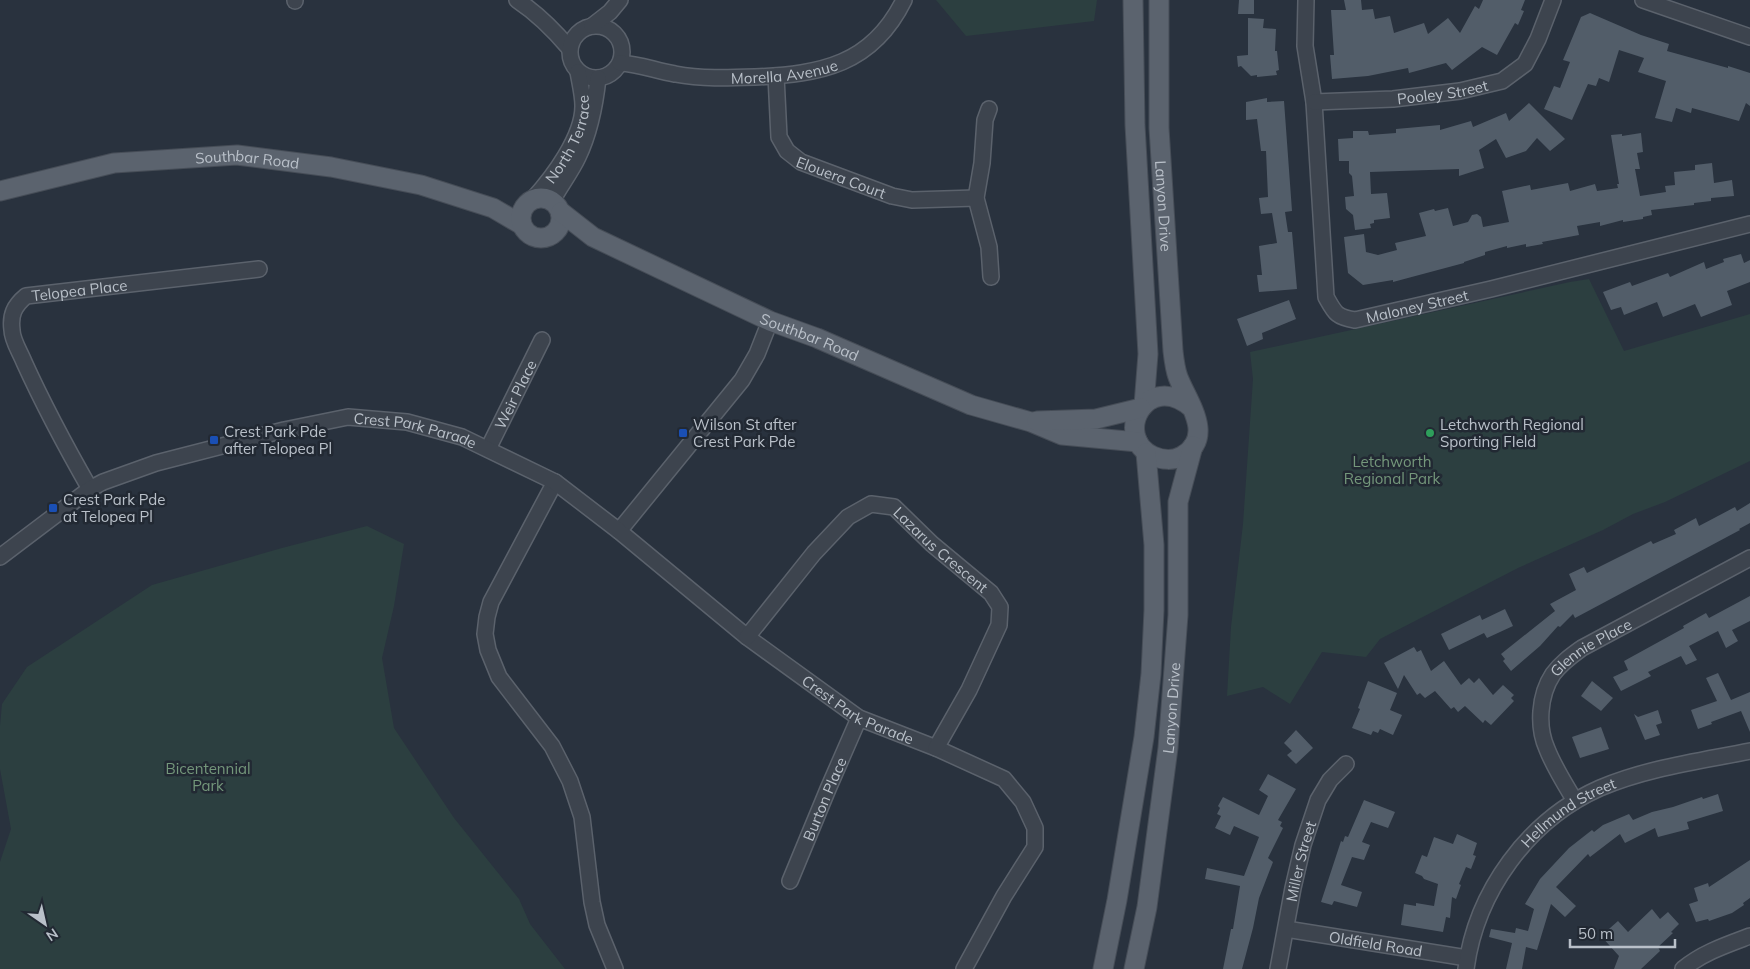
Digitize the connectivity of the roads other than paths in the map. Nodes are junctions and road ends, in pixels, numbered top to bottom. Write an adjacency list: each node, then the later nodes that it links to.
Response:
1 (517, 0): 9 (street)
2 (620, 0): 10 (street)
3 (904, 0): 16 (street, Morella Avenue)
4 (1133, 0): 31 (main road, Lanyon Drive)
5 (1159, 0): 32 (main road, Lanyon Drive)
6 (1306, 0): 18 (street, Maloney Street)
7 (1553, 0): 18 (street, Pooley Street)
8 (1643, 0): 12 (street)
9 (551, 26): 11 (street); 13 (street)
10 (599, 27): 11 (street); 14 (street)
11 (577, 33): 13 (street)
12 (1750, 37)
13 (569, 48): 15 (street)
14 (621, 57): 16 (street, Morella Avenue); 17 (street)
15 (578, 72): 17 (street); 23 (street, North Terrace)
16 (776, 76): 21 (street, Elouera Court)
17 (598, 78): 22 (street, North Terrace)
18 (1314, 102): 24 (street, Maloney Street)
19 (989, 109): 21 (street)
20 (0, 191): 23 (main road, Southbar Road)
21 (976, 198): 28 (street)
22 (557, 206): 23 (main road); 25 (main road); 26 (main road, Southbar Road)
23 (526, 211): 25 (main road)
24 (1750, 224)
25 (553, 235): 26 (main road, Southbar Road)
26 (593, 237): 29 (main road, Southbar Road)
27 (260, 269): 38 (street, Telopea Place)
28 (991, 277)
29 (770, 321): 33 (main road, Southbar Road); 39 (street)
30 (542, 340): 36 (street, Weir Place)
31 (1142, 406): 32 (main road); 33 (main road, Southbar Road); 35 (main road)
32 (1192, 408): 34 (main road)
33 (1031, 422): 35 (main road, Southbar Road)
34 (1193, 446): 35 (main road); 55 (main road, Lanyon Drive)
35 (1142, 448): 54 (main road, Lanyon Drive)
36 (488, 449): 37 (street, Crest Park Parade); 38 (street, Crest Park Parade)
37 (555, 482): 39 (street, Crest Park Parade); 52 (street)
38 (90, 489): 40 (street, Crest Park Parade)
39 (619, 531): 42 (street, Crest Park Parade)
40 (0, 557)
41 (1750, 558): 47 (street, Glennie Place)
42 (747, 637): 43 (street, Crest Park Parade); 44 (street, Lazarus Crescent)
43 (859, 718): 44 (street, Crest Park Parade); 48 (street, Burton Place)
44 (936, 748): 53 (street, Crest Park Parade)
45 (1750, 751): 47 (street, Hellmund Street)
46 (1346, 764): 49 (street, Miller Street)
47 (1575, 800): 51 (street, Hellmund Street)
48 (790, 881)
49 (1286, 928): 51 (street, Oldfield Road); 56 (street, Miller Street)
50 (1750, 936): 57 (street)
51 (1466, 964)
52 (615, 969)
53 (964, 969)
54 (1102, 969)
55 (1134, 969)
56 (1278, 969)
57 (1683, 969)

